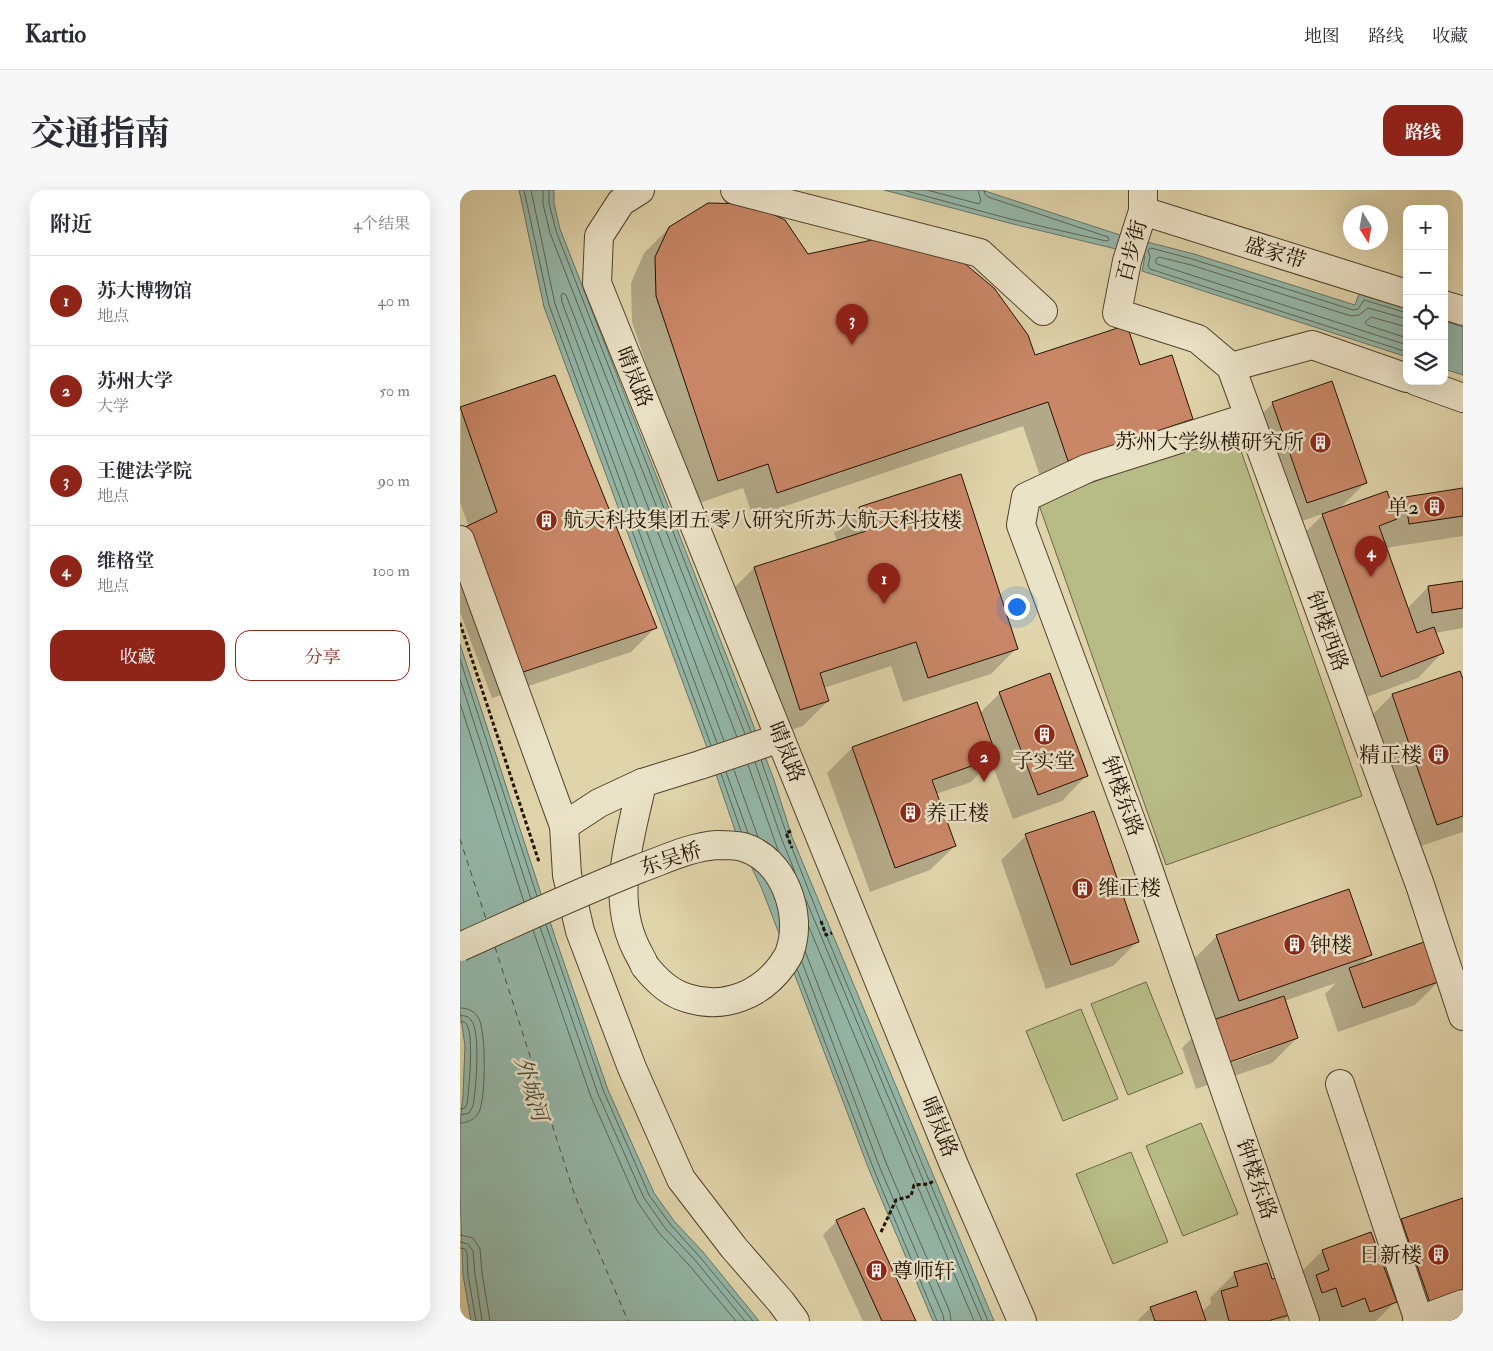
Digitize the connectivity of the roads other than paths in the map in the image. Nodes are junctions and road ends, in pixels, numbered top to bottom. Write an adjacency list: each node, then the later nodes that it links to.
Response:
1 (640, 190): 15 (street, 晴岚路)
2 (735, 190): 6 (street)
3 (1143, 201): 4 (street, 盛家带); 8 (street, 百步街)
4 (1403, 293)
5 (1448, 306): 7 (street)
6 (1044, 311)
7 (1463, 311)
8 (1117, 313): 9 (street, 钟楼西路)
9 (1231, 367): 10 (street); 13 (street, 钟楼西路)
10 (1403, 377)
11 (1427, 385): 12 (street)
12 (1463, 398)
13 (1249, 417): 19 (street, 钟楼西路); 24 (street, 钟楼东路)
14 (460, 540): 17 (street)
15 (773, 740): 16 (street); 23 (street, 晴岚路)
16 (642, 783): 17 (street); 18 (street, 东吴桥, bridge)
17 (564, 826): 22 (street)
18 (460, 947)
19 (1463, 1016)
20 (1340, 1084): 25 (street)
21 (1463, 1304): 25 (street)
22 (795, 1321)
23 (1022, 1321)
24 (1305, 1321)
25 (1419, 1321)

